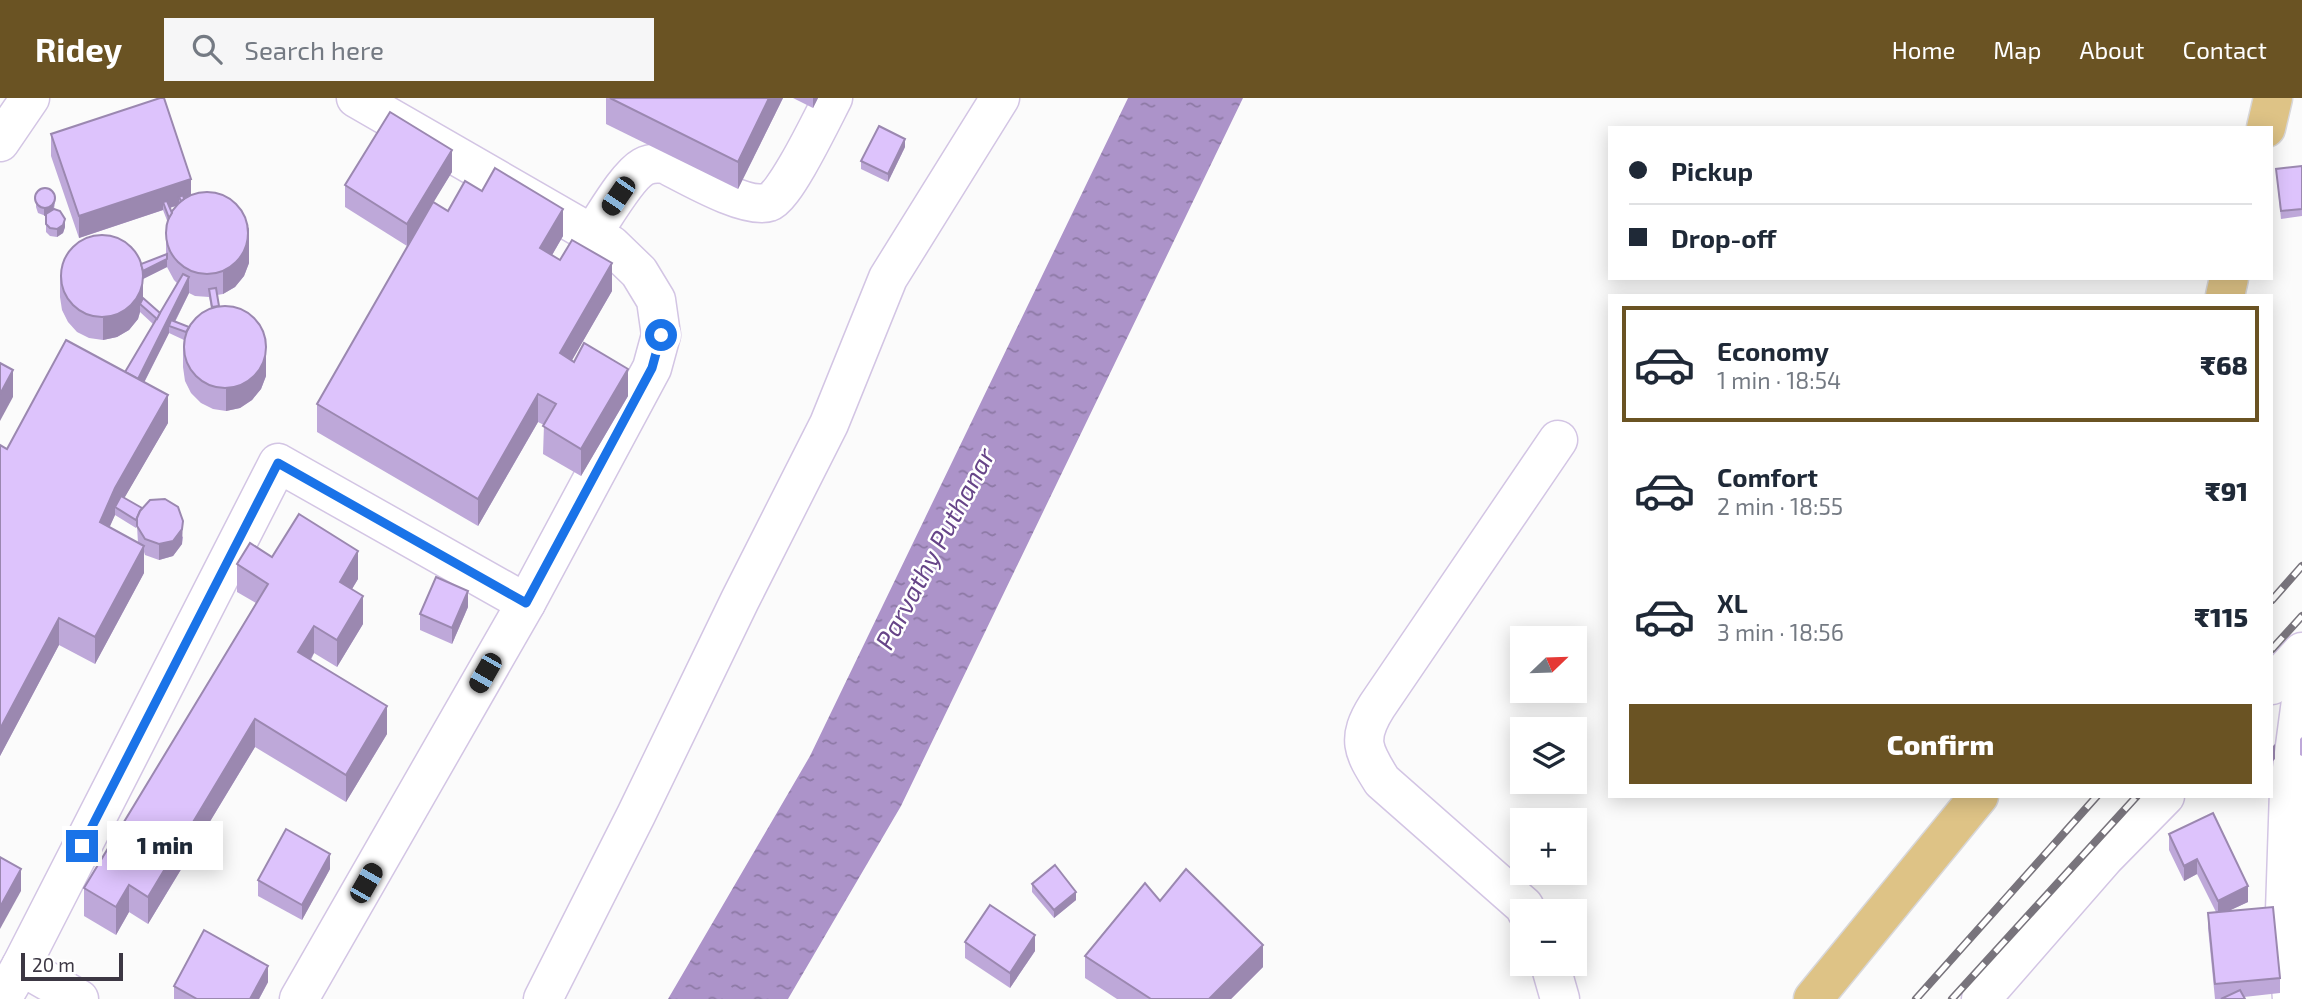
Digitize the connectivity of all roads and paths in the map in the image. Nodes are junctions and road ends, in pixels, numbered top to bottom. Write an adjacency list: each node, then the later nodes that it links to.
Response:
1 (30, 98): 7 (street)
2 (356, 98): 8 (street)
3 (833, 98): 8 (street)
4 (1000, 98): 22 (street)
5 (2273, 98): 6 (main road)
6 (2266, 126)
7 (0, 142)
8 (592, 234): 10 (street)
9 (1559, 440): 16 (street)
10 (526, 603): 17 (street); 21 (street)
11 (2302, 652): 12 (street)
12 (2273, 684)
13 (2302, 693): 26 (street)
14 (1977, 798): 24 (main road)
15 (2163, 798): 25 (street)
16 (1516, 899)
17 (21, 966): 19 (street); 20 (street)
18 (1553, 976): 23 (street)
19 (2, 999)
20 (79, 999)
21 (299, 999)
22 (543, 999)
23 (1560, 999)
24 (1813, 999)
25 (1981, 999)
26 (2292, 999)

